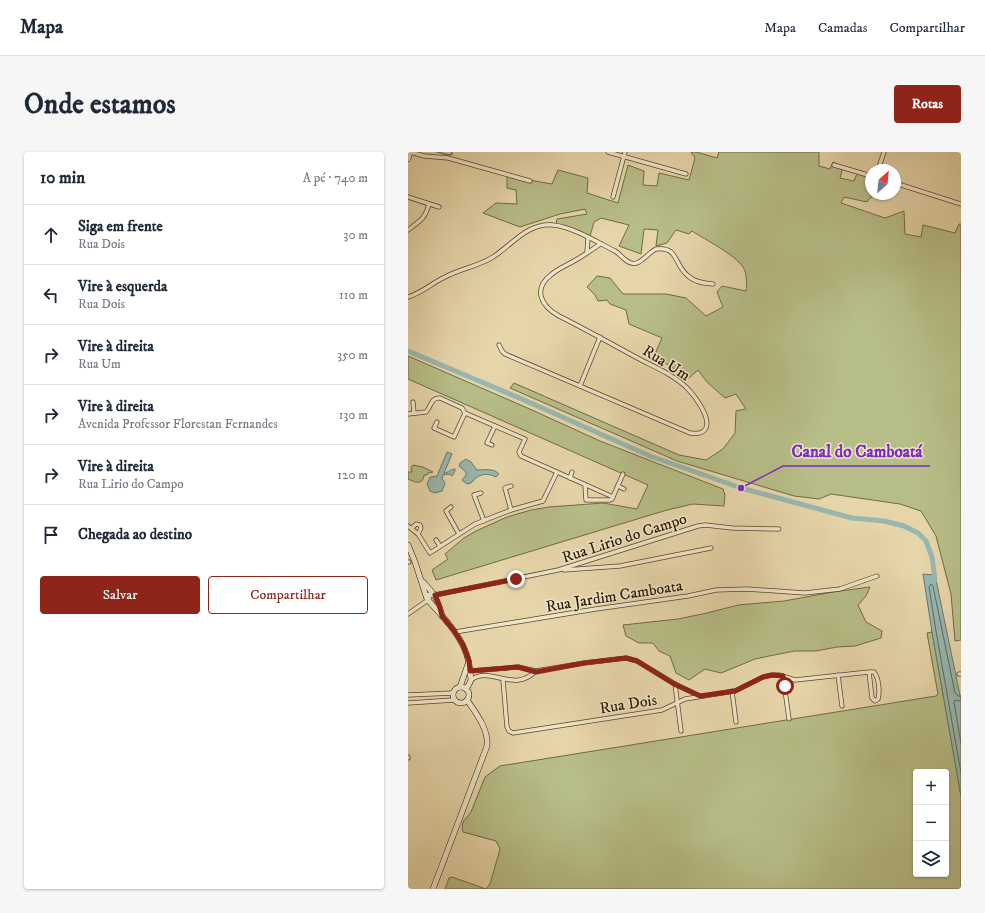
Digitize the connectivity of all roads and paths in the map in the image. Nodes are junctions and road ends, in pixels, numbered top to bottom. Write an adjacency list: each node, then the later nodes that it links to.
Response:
1 (409, 152): 6 (street); 11 (street)
2 (608, 152): 5 (street)
3 (625, 152): 5 (street)
4 (884, 152): 7 (street)
5 (624, 156): 9 (street); 14 (street)
6 (408, 159)
7 (880, 164)
8 (834, 165): 10 (street)
9 (686, 174)
10 (865, 174)
11 (530, 181)
12 (901, 185): 16 (street)
13 (408, 197): 15 (street)
14 (613, 197)
15 (429, 204): 17 (street); 18 (street)
16 (961, 204)
17 (439, 207)
18 (408, 230)
19 (588, 238): 20 (street); 21 (street); 23 (street)
20 (600, 244): 21 (street, Rua Um); 22 (street)
21 (587, 252): 24 (street, Rua Um)
22 (713, 284)
23 (408, 297)
24 (600, 337): 26 (street); 26 (street, Rua Um)
25 (499, 345): 26 (street, Rua Um)
26 (580, 386)
27 (413, 402): 28 (street)
28 (414, 413): 29 (street); 30 (street)
29 (465, 413): 31 (street); 32 (street)
30 (408, 414)
31 (437, 422)
32 (495, 426): 33 (street); 35 (street)
33 (492, 446)
34 (538, 459): 35 (street)
35 (536, 463): 36 (street)
36 (557, 472): 39 (street); 49 (street)
37 (572, 472): 39 (street)
38 (623, 474): 43 (street)
39 (570, 478): 40 (street)
40 (585, 485): 45 (street); 47 (street)
41 (511, 486): 49 (street)
42 (604, 486): 45 (street)
43 (618, 486): 44 (street); 47 (street)
44 (624, 489)
45 (602, 492): 47 (street)
46 (481, 493): 50 (street)
47 (613, 497)
48 (451, 507): 54 (street)
49 (511, 510): 50 (street)
50 (484, 520): 54 (street)
51 (410, 527): 53 (street); 53 (street)
52 (779, 529): 59 (street, Rua Lirio do Campo)
53 (418, 534): 57 (street)
54 (459, 534): 57 (street)
55 (436, 540): 57 (street)
56 (408, 545): 61 (street)
57 (440, 546)
58 (711, 548): 59 (street, Rua Lirio do Campo)
59 (558, 570): 62 (street, Rua Lirio do Campo)
60 (877, 576): 66 (street, Rua Jardim Camboata)
61 (422, 581): 62 (street); 63 (street)
62 (435, 596): 63 (street); 65 (street)
63 (428, 600): 64 (street); 65 (street)
64 (408, 614)
65 (442, 616): 66 (street)
66 (455, 632): 67 (street)
67 (469, 661): 68 (street); 77 (street)
68 (470, 671): 69 (street); 73 (street)
69 (536, 672): 74 (street); 76 (street)
70 (869, 672): 70 (street); 72 (street, Rua Dois)
71 (783, 676): 75 (street, Rua Dois); 78 (street); 80 (street, Rua Dois)
72 (838, 676): 75 (street, Rua Dois); 88 (street)
73 (471, 680): 74 (street); 79 (street)
74 (503, 680): 87 (street, Rua Dois)
75 (795, 680): 78 (street)
76 (674, 684): 83 (street); 87 (street)
77 (460, 686): 79 (street); 81 (street)
78 (785, 686): 89 (street)
79 (466, 688): 85 (street)
80 (732, 691): 83 (street, Rua Dois); 90 (street)
81 (452, 693): 82 (street); 84 (street)
82 (408, 695)
83 (700, 696): 87 (street, Rua Dois)
84 (454, 700): 85 (street); 86 (street)
85 (466, 701): 92 (street)
86 (408, 703)
87 (677, 703): 91 (street)
88 (842, 706)
89 (789, 718)
90 (736, 722)
91 (681, 731)
92 (433, 889)

